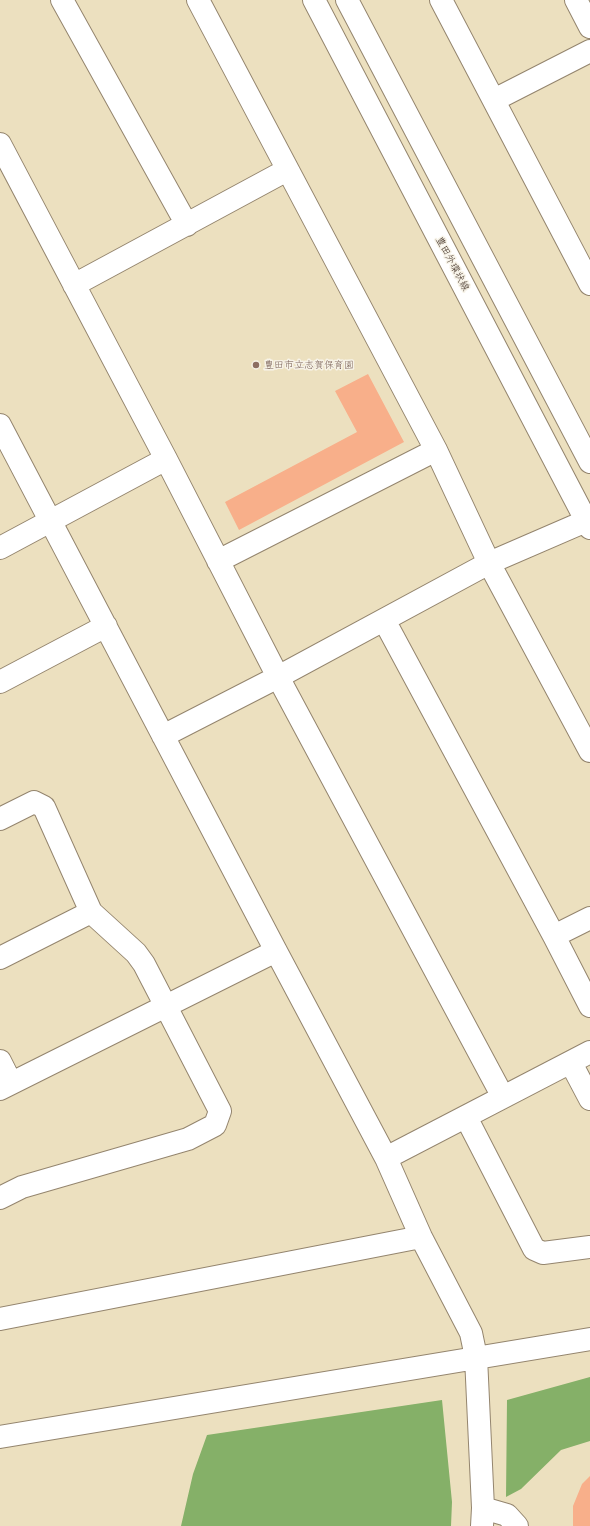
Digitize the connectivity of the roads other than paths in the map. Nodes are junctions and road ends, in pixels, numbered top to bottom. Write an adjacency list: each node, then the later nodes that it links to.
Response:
1 (62, 0): 12 (street)
2 (198, 0): 11 (street)
3 (314, 0): 20 (street, 豊田外環状線)
4 (347, 0): 18 (street)
5 (441, 0): 9 (street)
6 (576, 0): 7 (street)
7 (590, 26)
8 (590, 51): 9 (street)
9 (494, 100): 14 (street)
10 (0, 144): 13 (street)
11 (287, 170): 12 (street); 16 (street)
12 (187, 225): 13 (street)
13 (74, 284): 17 (street)
14 (590, 284)
15 (0, 425): 19 (street)
16 (436, 450): 22 (street); 23 (street)
17 (166, 459): 19 (street); 22 (street)
18 (590, 462)
19 (50, 522): 21 (street); 25 (street)
20 (588, 524): 23 (street)
21 (0, 548)
22 (218, 561): 26 (street)
23 (489, 563): 24 (street); 29 (street)
24 (384, 620): 26 (street); 33 (street)
25 (106, 626): 27 (street); 28 (street)
26 (278, 676): 28 (street); 42 (street)
27 (0, 682)
28 (164, 736): 34 (street)
29 (590, 751)
30 (0, 819): 31 (street)
31 (91, 912): 35 (street); 36 (street)
32 (590, 918): 33 (street)
33 (554, 936): 37 (street)
34 (276, 951): 36 (street); 45 (street)
35 (0, 958)
36 (166, 1005): 41 (street); 46 (street)
37 (590, 1006)
38 (590, 1052): 40 (street)
39 (0, 1061): 41 (street)
40 (571, 1063): 42 (street); 43 (street)
41 (5, 1086)
42 (503, 1097): 44 (street)
43 (590, 1099)
44 (466, 1117): 45 (street); 48 (street)
45 (386, 1158): 47 (street)
46 (0, 1198)
47 (421, 1237): 49 (street); 51 (street)
48 (590, 1247)
49 (0, 1319)
50 (590, 1339): 51 (street)
51 (476, 1357): 52 (street); 53 (street)
52 (0, 1437)
53 (482, 1517): 54 (street)
54 (518, 1526)

